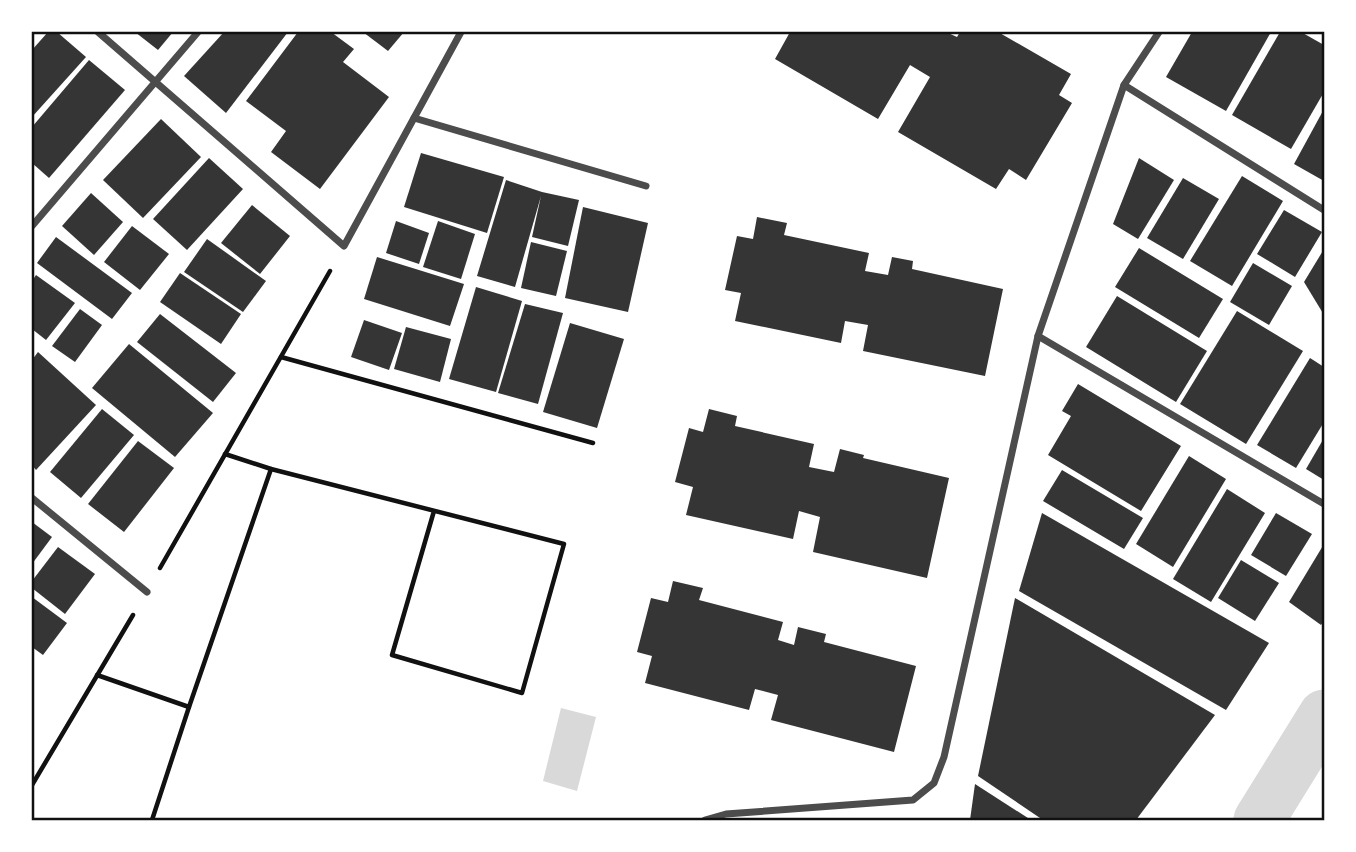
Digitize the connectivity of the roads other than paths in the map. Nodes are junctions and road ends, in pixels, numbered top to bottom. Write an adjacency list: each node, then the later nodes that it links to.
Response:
1 (97, 32): 5 (street)
2 (198, 32): 5 (street)
3 (461, 32): 7 (street)
4 (1159, 32): 6 (street)
5 (154, 82): 7 (street); 10 (street)
6 (1124, 85): 9 (street); 11 (street)
7 (414, 118): 8 (street)
8 (646, 186)
9 (1325, 210)
10 (32, 226)
11 (1038, 336): 13 (street); 15 (street)
12 (32, 498): 14 (street)
13 (1325, 504)
14 (147, 592)
15 (705, 821)

